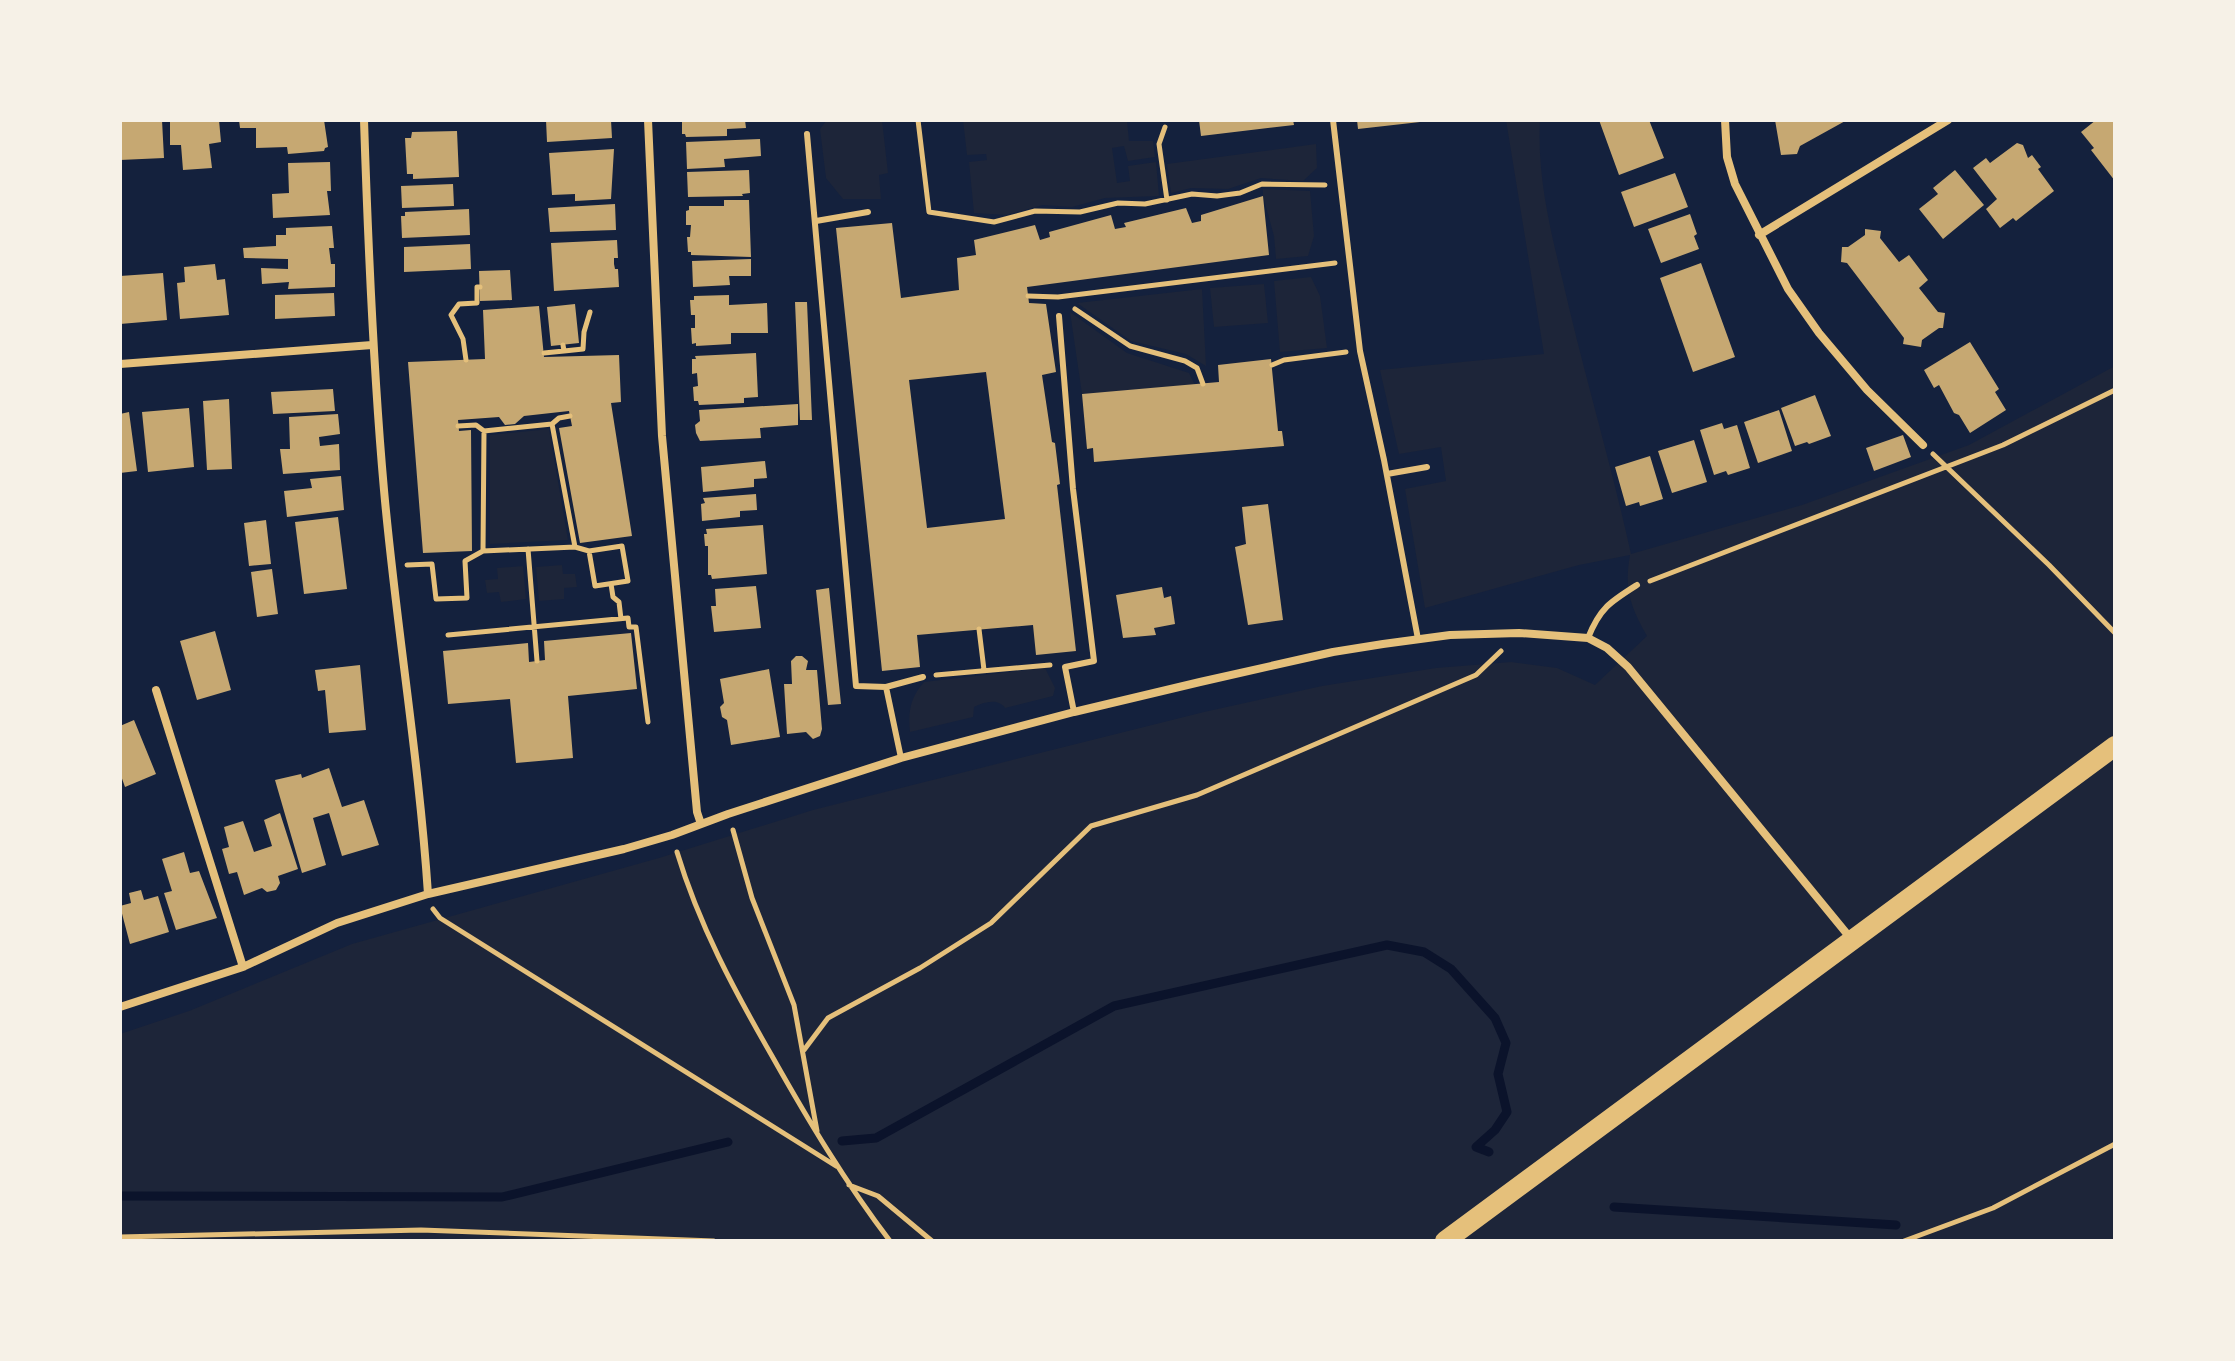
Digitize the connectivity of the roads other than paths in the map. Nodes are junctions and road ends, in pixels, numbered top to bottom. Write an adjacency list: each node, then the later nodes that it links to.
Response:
1 (364, 120): 11 (street)
2 (648, 120): 25 (street)
3 (1333, 120): 15 (lane)
4 (1725, 120): 9 (street)
5 (1948, 120): 9 (street)
6 (807, 134): 8 (lane)
7 (868, 212): 8 (lane)
8 (816, 221): 20 (lane)
9 (1759, 235): 13 (street)
10 (1059, 316): 22 (lane)
11 (372, 345): 12 (street); 26 (street)
12 (120, 364)
13 (1923, 445)
14 (1427, 467): 15 (lane)
15 (1387, 474): 18 (lane)
16 (1637, 585): 17 (lane)
17 (1588, 638): 18 (street); 27 (street)
18 (1418, 639): 22 (street)
19 (923, 677): 20 (lane)
20 (886, 687): 24 (lane)
21 (156, 690): 28 (street)
22 (1074, 712): 24 (street)
23 (2115, 746): 27 (main road)
24 (901, 758): 25 (street)
25 (701, 824): 26 (street)
26 (428, 894): 28 (street)
27 (1852, 941): 30 (main road)
28 (243, 967): 29 (street)
29 (120, 1007)
30 (1445, 1241)

